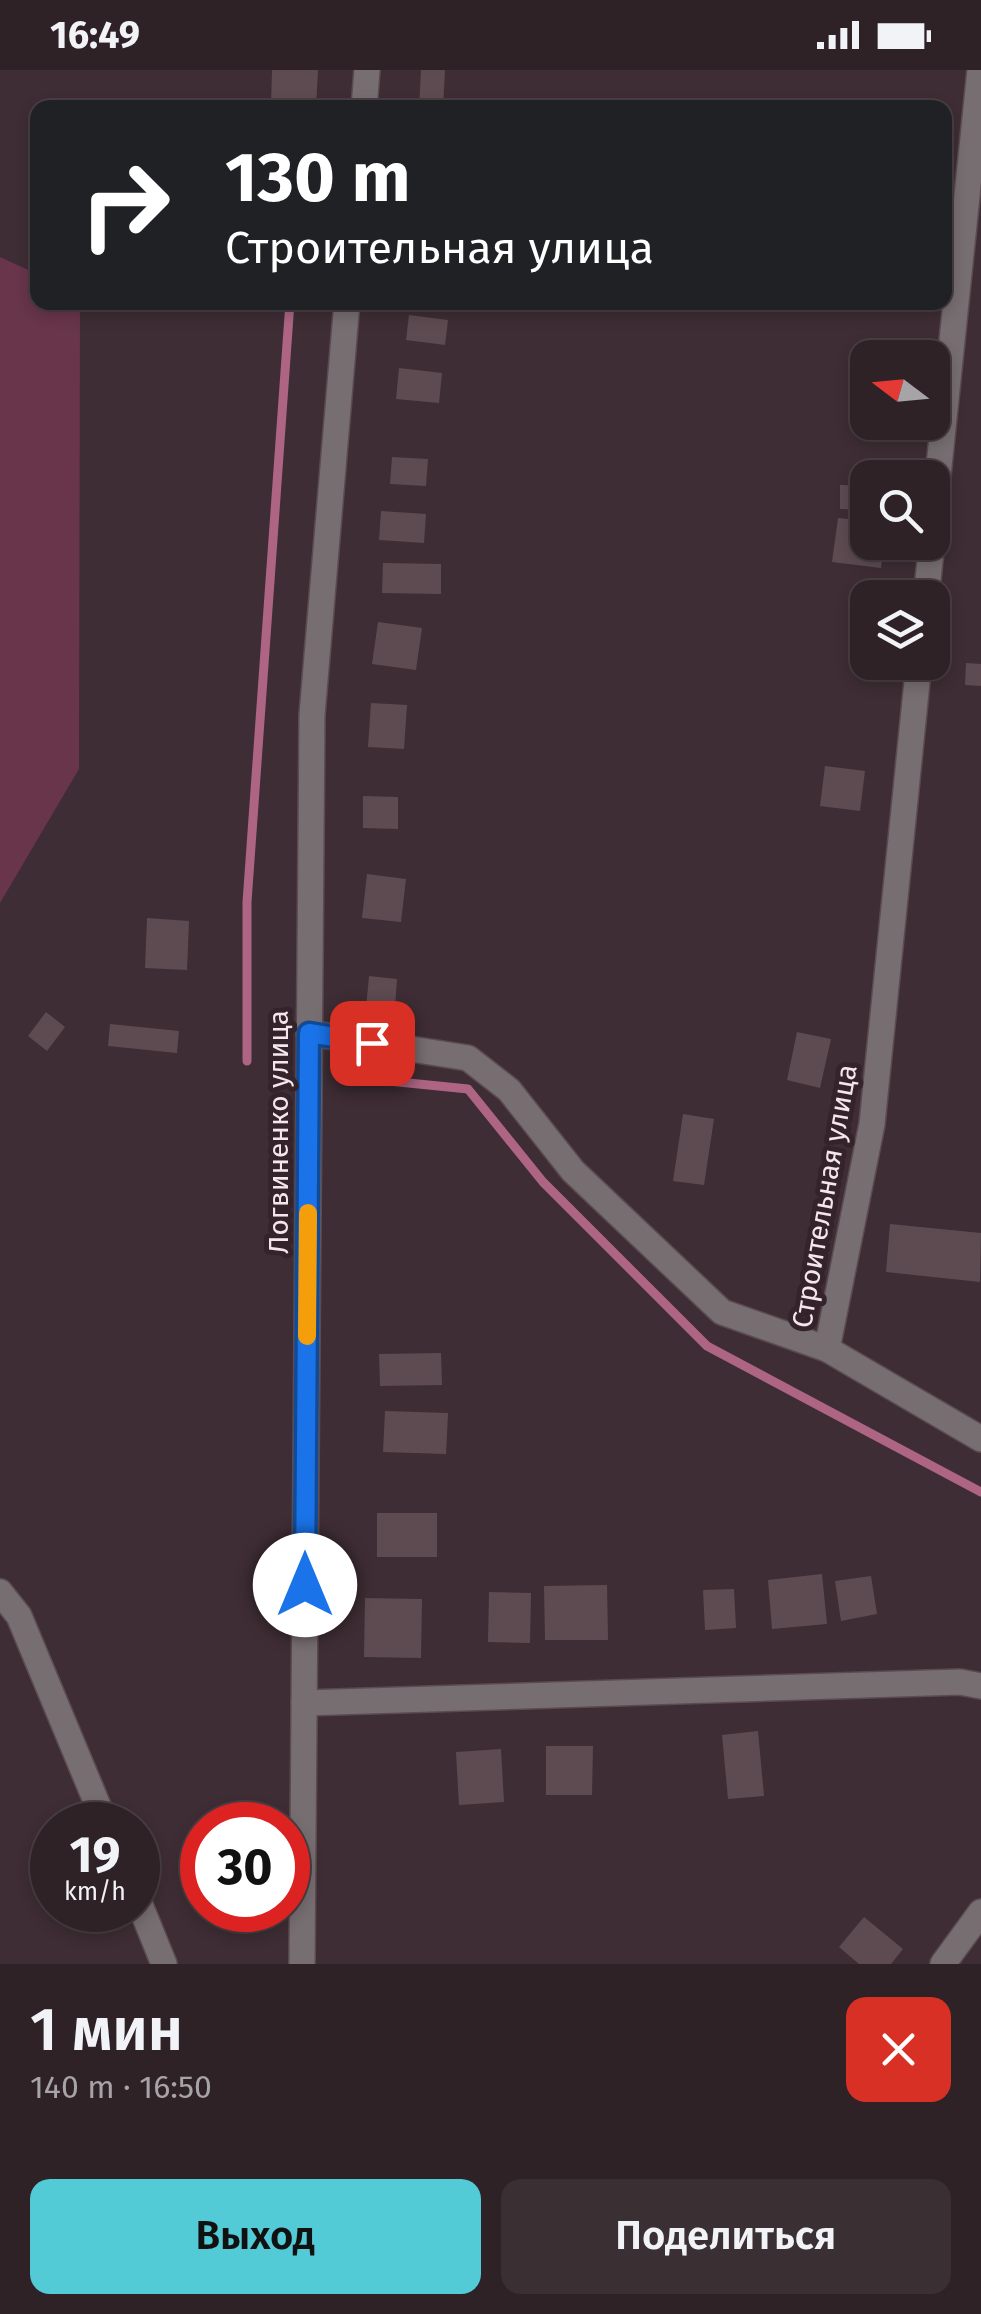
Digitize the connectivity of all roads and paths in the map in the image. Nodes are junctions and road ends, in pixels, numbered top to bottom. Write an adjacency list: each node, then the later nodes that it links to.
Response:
1 (368, 70): 3 (street)
2 (980, 70): 5 (street)
3 (365, 100)
4 (346, 310): 7 (street, Логвиненко улица)
5 (940, 460)
6 (917, 680): 8 (street, Строительная улица)
7 (309, 1033): 8 (street, Строительная улица); 12 (street, Логвиненко улица)
8 (827, 1350): 9 (street)
9 (981, 1439)
10 (0, 1592): 13 (street)
11 (981, 1686): 12 (street)
12 (304, 1704): 17 (street, Логвиненко улица)
13 (96, 1802)
14 (981, 1912): 18 (street)
15 (151, 1932): 16 (street)
16 (164, 1964)
17 (302, 1964)
18 (942, 1964)

